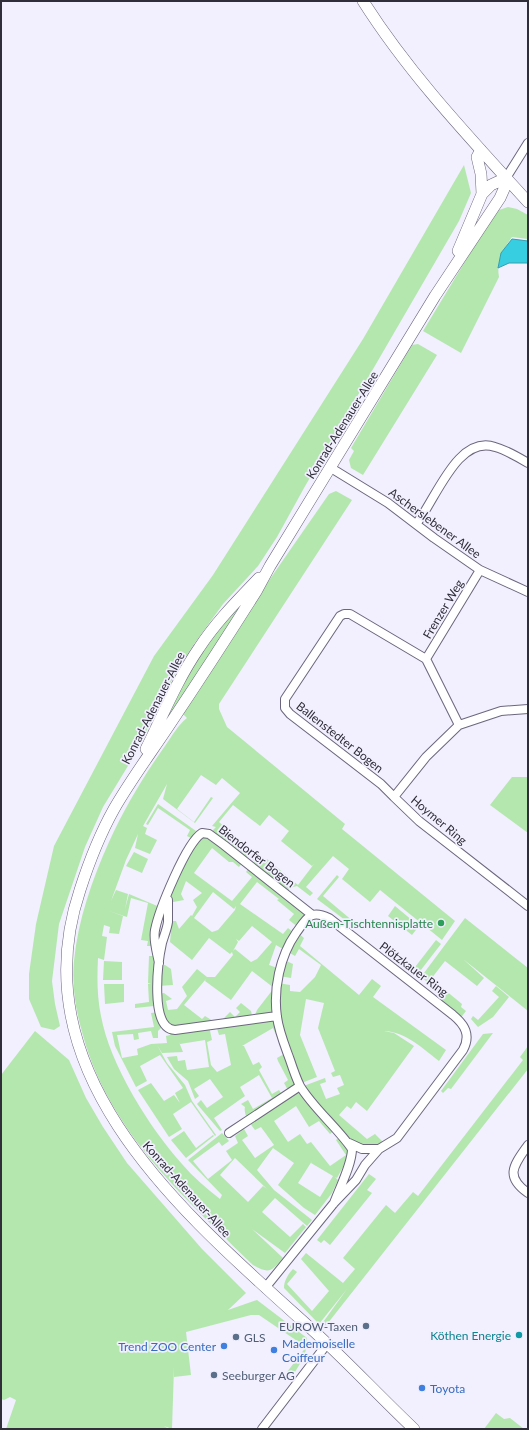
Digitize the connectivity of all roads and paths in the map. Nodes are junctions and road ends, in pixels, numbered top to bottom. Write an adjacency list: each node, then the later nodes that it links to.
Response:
1 (363, 1): 3 (main road)
2 (528, 143): 4 (street)
3 (481, 150): 4 (main road); 5 (main road)
4 (506, 178): 5 (main road); 6 (main road); 7 (main road, Konrad-Adenauer-Allee)
5 (482, 194): 7 (main road, Konrad-Adenauer-Allee)
6 (528, 202)
7 (435, 296): 9 (main road, Konrad-Adenauer-Allee)
8 (528, 463): 10 (street)
9 (331, 468): 10 (street, Ascherslebener Allee); 11 (main road, Konrad-Adenauer-Allee)
10 (416, 524): 12 (street, Ascherslebener Allee)
11 (270, 566): 17 (main road, Konrad-Adenauer-Allee); 17 (main road, Konrad-Adenauer-Allee)
12 (480, 570): 13 (street, Ascherslebener Allee); 14 (street, Frenzer Weg)
13 (528, 592)
14 (426, 659): 16 (street); 18 (street, Ballenstedter Bogen)
15 (528, 709): 16 (street, Hoymer Ring)
16 (459, 725): 18 (street, Hoymer Ring)
17 (125, 791): 32 (main road, Konrad-Adenauer-Allee)
18 (394, 797): 19 (street, Hoymer Ring)
19 (528, 906)
20 (311, 914): 21 (street); 21 (street, Biendorfer Bogen); 26 (street, Plötzkauer Ring)
21 (277, 1016): 22 (street)
22 (300, 1086): 23 (street); 24 (street)
23 (229, 1133)
24 (348, 1142): 26 (street); 27 (street); 28 (street)
25 (528, 1145): 30 (street)
26 (379, 1149): 27 (street, Plötzkauer Ring); 29 (street, Plötzkauer Ring)
27 (361, 1154): 28 (street, Plötzkauer Ring); 29 (street)
28 (352, 1158): 31 (street, Plötzkauer Ring)
29 (365, 1165): 31 (street, Plötzkauer Ring)
30 (528, 1193)
31 (334, 1203): 32 (street, Plötzkauer Ring)
32 (265, 1288): 33 (main road, Konrad-Adenauer-Allee)
33 (327, 1344): 34 (street); 35 (main road, Konrad-Adenauer-Allee)
34 (262, 1429)
35 (414, 1429)

